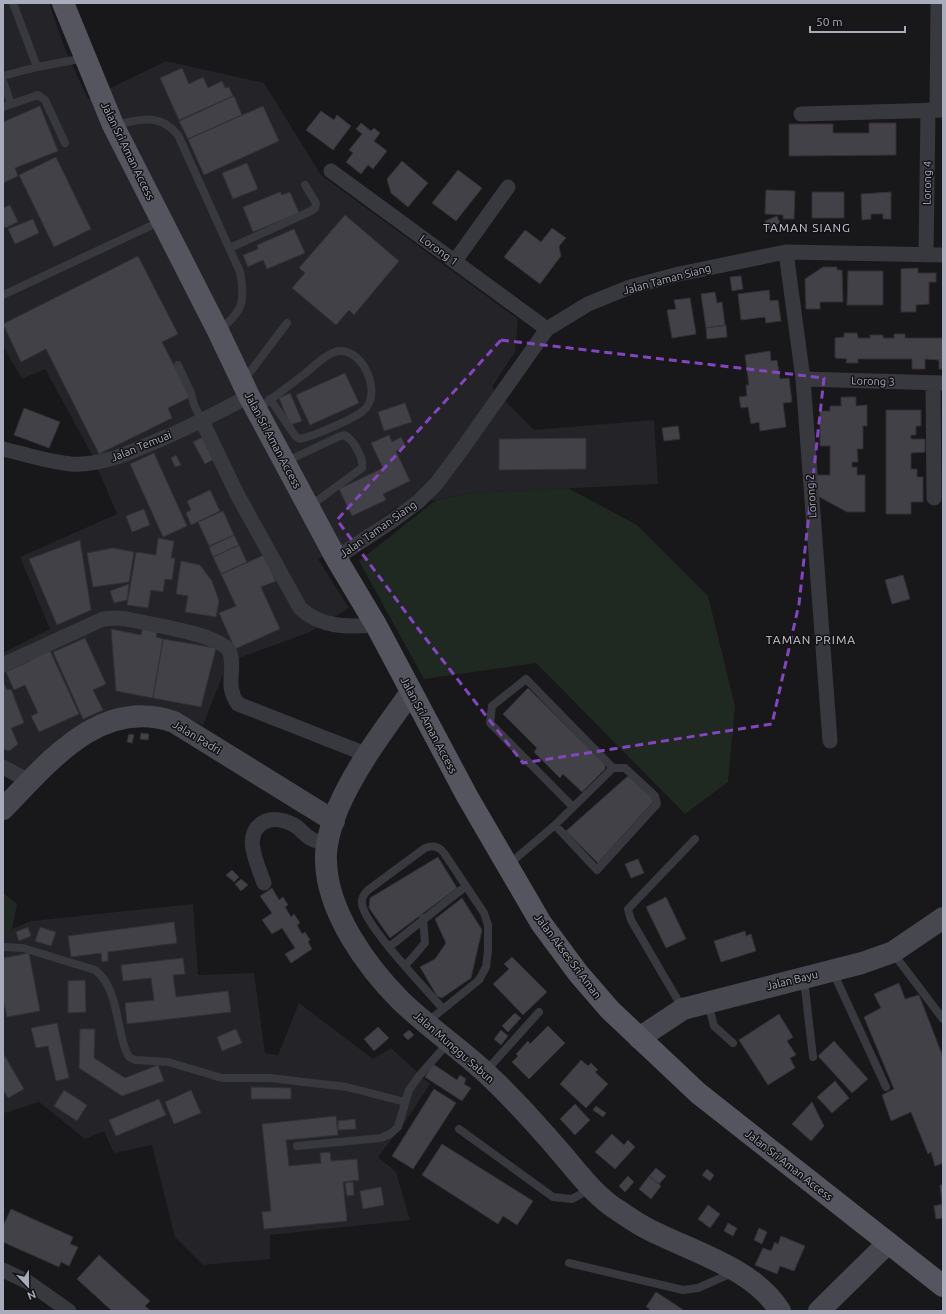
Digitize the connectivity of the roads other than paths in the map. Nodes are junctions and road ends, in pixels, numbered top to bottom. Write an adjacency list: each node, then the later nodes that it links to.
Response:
1 (13, 3): 5 (lane)
2 (64, 3): 4 (main road, Jalan Sri Aman Access)
3 (938, 3): 9 (street, Lorong 4)
4 (85, 58): 5 (lane); 11 (main road, Jalan Sri Aman Access)
5 (37, 68): 6 (lane)
6 (3, 76)
7 (3, 82): 8 (lane)
8 (7, 106): 12 (lane)
9 (936, 110): 10 (street); 19 (street, Lorong 4)
10 (801, 114)
11 (113, 125): 16 (main road, Jalan Sri Aman Access); 17 (lane)
12 (64, 143)
13 (331, 171): 21 (street, Lorong 1)
14 (305, 185): 17 (lane)
15 (508, 187): 21 (street)
16 (162, 221): 22 (lane); 25 (main road, Jalan Sri Aman Access)
17 (230, 248): 25 (lane)
18 (786, 252): 19 (street, Jalan Taman Siang); 24 (street, Jalan Taman Siang); 27 (street, Lorong 2)
19 (926, 255): 20 (street, Jalan Taman Siang)
20 (943, 255)
21 (455, 261): 24 (street, Lorong 1)
22 (3, 295)
23 (287, 323): 29 (lane)
24 (548, 329): 35 (street, Jalan Taman Siang)
25 (218, 331): 29 (main road, Jalan Sri Aman Access)
26 (178, 365): 30 (lane)
27 (803, 379): 28 (street, Lorong 3); 39 (street, Lorong 2)
28 (938, 383): 33 (street)
29 (255, 397): 29 (lane); 30 (street, Jalan Temuai); 32 (main road, Jalan Sri Aman Access)
30 (202, 421): 31 (street, Jalan Temuai); 36 (street)
31 (3, 449)
32 (285, 462): 34 (main road, Jalan Sri Aman Access); 34 (lane)
33 (934, 498)
34 (309, 507): 35 (main road, Jalan Sri Aman Access)
35 (336, 558): 36 (main road, Jalan Sri Aman Access)
36 (376, 625): 38 (main road, Jalan Sri Aman Access)
37 (3, 665): 40 (street)
38 (411, 692): 40 (street, Jalan Munggu Sabun); 50 (main road, Jalan Sri Aman Access)
39 (830, 741)
40 (368, 754): 46 (street, Jalan Munggu Sabun)
41 (3, 766): 43 (street)
42 (613, 768): 44 (lane); 44 (lane); 47 (lane)
43 (30, 782): 45 (street, Jalan Padri); 46 (street, Jalan Padri)
44 (572, 806): 47 (lane)
45 (3, 809)
46 (334, 821): 49 (street, Jalan Munggu Sabun)
47 (555, 825): 50 (lane)
48 (695, 839): 63 (lane)
49 (328, 844): 51 (street); 66 (street, Jalan Munggu Sabun)
50 (508, 866): 67 (main road, Jalan Akses Sri Aman)
51 (264, 883)
52 (466, 886): 53 (lane); 56 (lane); 62 (lane)
53 (423, 918): 56 (lane); 58 (lane)
54 (943, 918): 57 (street, Jalan Bayu)
55 (3, 947): 73 (lane)
56 (389, 947): 58 (lane)
57 (893, 952): 59 (street, Jalan Bayu); 65 (lane)
58 (405, 966): 62 (lane)
59 (832, 970): 60 (street, Jalan Bayu); 72 (lane)
60 (803, 978): 61 (street, Jalan Bayu); 70 (lane)
61 (708, 1002): 63 (street, Jalan Bayu); 69 (lane)
62 (443, 1009): 66 (lane)
63 (683, 1009): 67 (street, Jalan Bayu)
64 (539, 1012): 71 (lane)
65 (943, 1019)
66 (426, 1023): 68 (street, Jalan Munggu Sabun)
67 (639, 1038): 77 (main road, Jalan Sri Aman Access)
68 (448, 1043): 71 (street, Jalan Munggu Sabun); 73 (lane)
69 (733, 1043)
70 (813, 1056)
71 (485, 1072): 76 (street, Jalan Munggu Sabun)
72 (886, 1087)
73 (405, 1102): 75 (lane)
74 (459, 1129): 76 (lane)
75 (297, 1146)
76 (592, 1188): 80 (street, Jalan Munggu Sabun)
77 (888, 1243): 81 (main road, Jalan Sri Aman Access); 84 (street)
78 (569, 1263): 80 (lane)
79 (3, 1270): 82 (street)
80 (736, 1271): 83 (street, Jalan Munggu Sabun)
81 (943, 1286)
82 (69, 1311)
83 (780, 1311)
84 (819, 1311)

